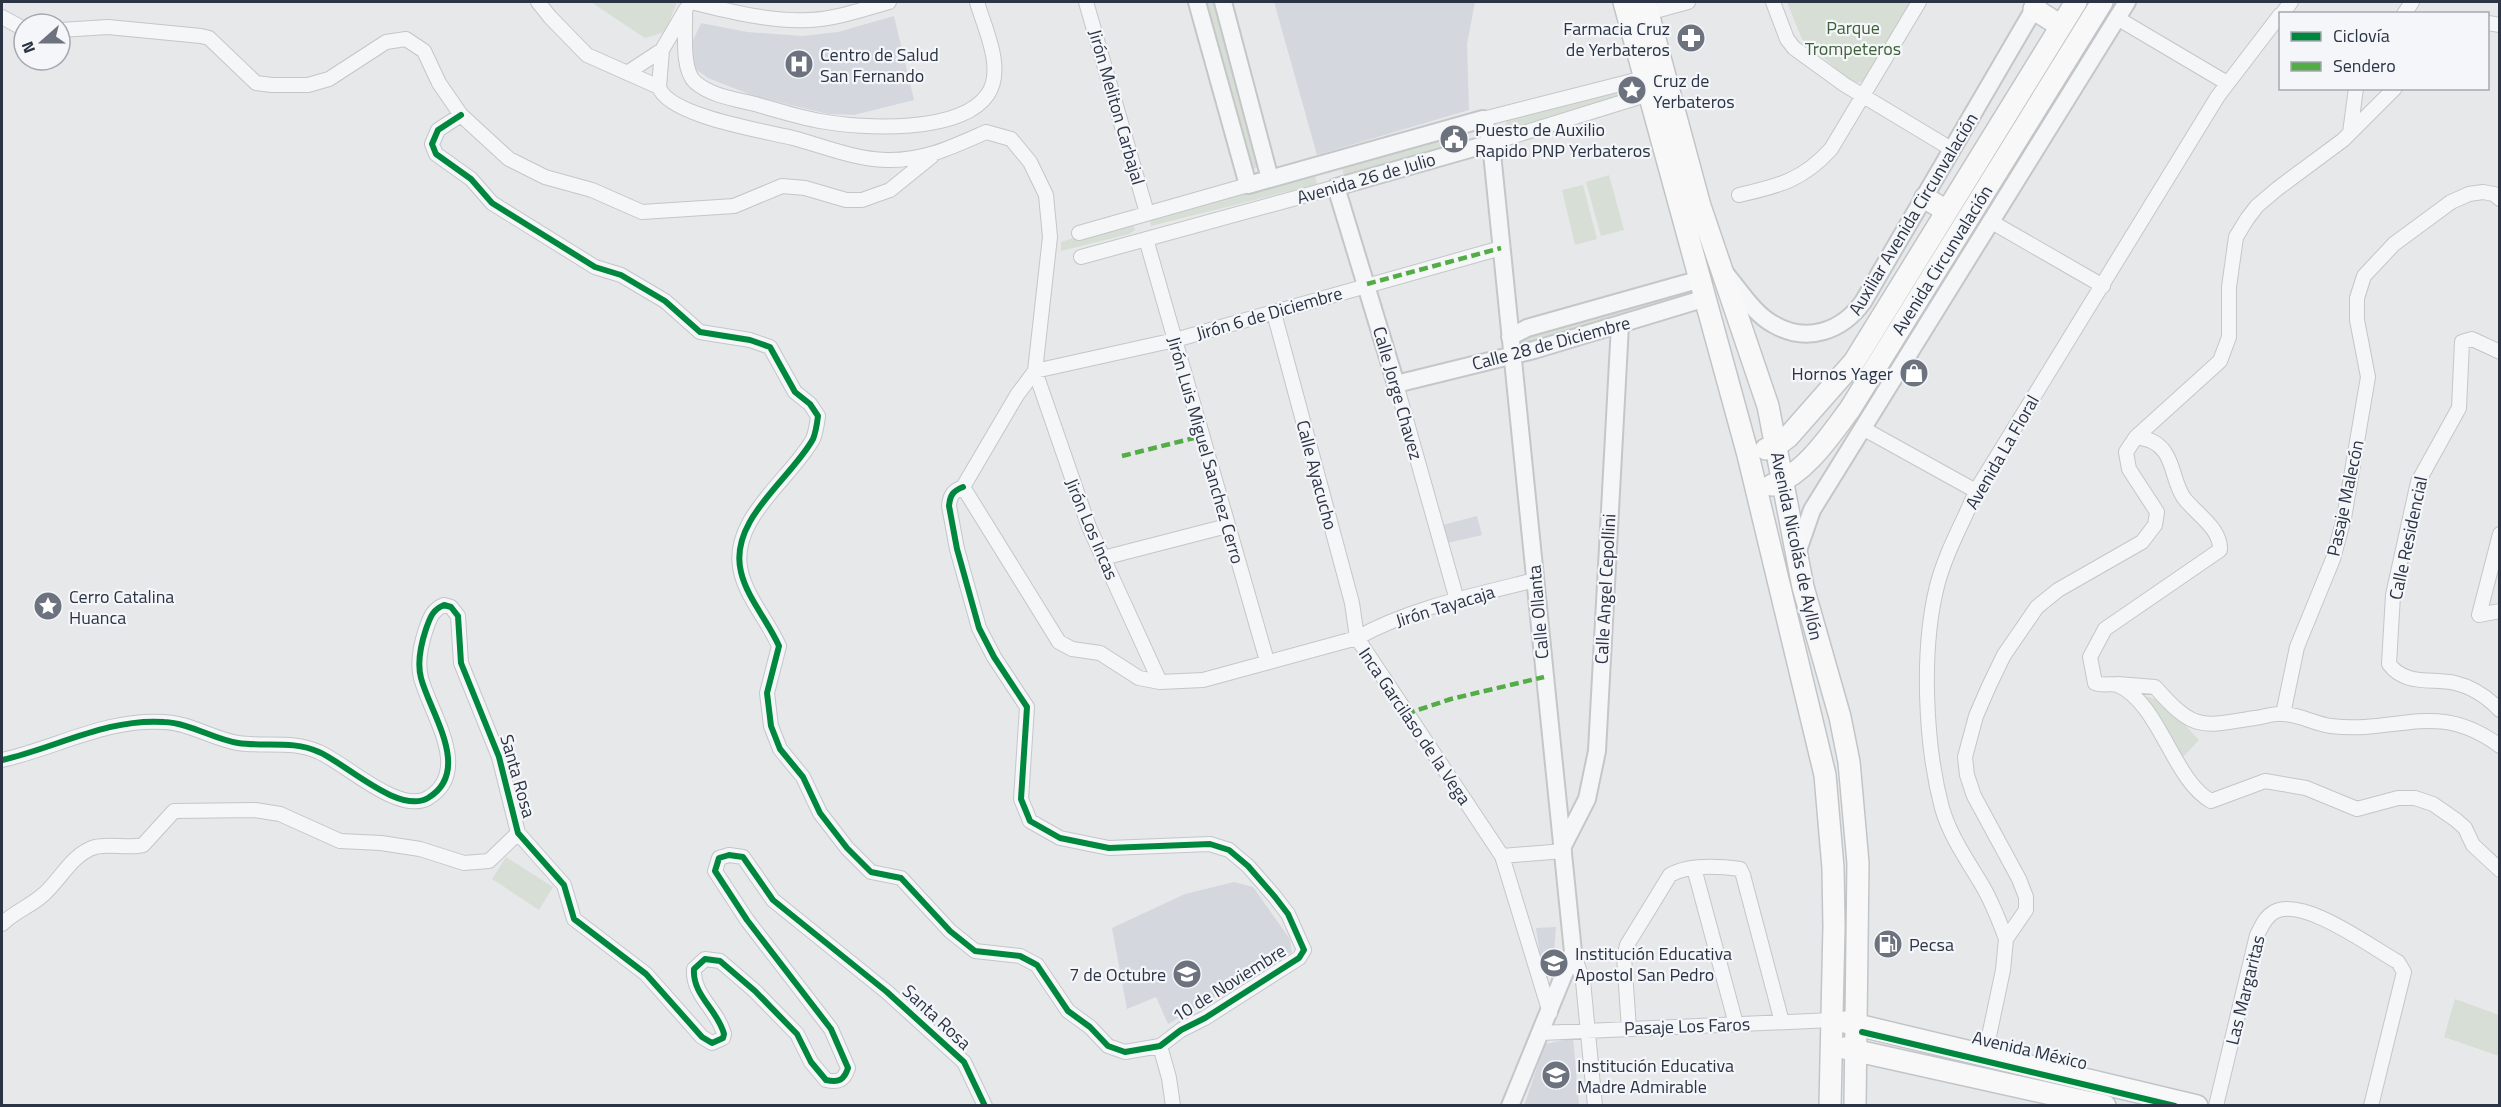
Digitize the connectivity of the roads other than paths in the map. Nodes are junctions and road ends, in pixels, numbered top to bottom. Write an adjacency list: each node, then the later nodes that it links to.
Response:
1 (538, 2): 22 (street)
2 (889, 2): 14 (street)
3 (977, 2): 14 (street)
4 (1086, 2): 42 (street, Jirón Meliton Carbajal)
5 (1197, 2): 36 (street)
6 (1222, 2): 35 (street)
7 (1624, 2): 24 (main road, Avenida Nicolás de Ayllón)
8 (1688, 2): 16 (street)
9 (1773, 2): 28 (street)
10 (1919, 2): 28 (street)
11 (2076, 2): 19 (main road, Avenida Circunvalación)
12 (2102, 2): 64 (main road, Avenida Circunvalación)
13 (2127, 2): 18 (street)
14 (689, 5): 21 (street)
15 (2036, 5): 19 (main road); 33 (street, Auxiliar Avenida Circunvalación)
16 (1647, 7): 48 (main road, Avenida Nicolás de Ayllón)
17 (2279, 17): 23 (street, Avenida La Floral)
18 (2117, 18): 23 (street); 43 (street)
19 (2061, 26): 41 (main road, Avenida Circunvalación)
20 (72, 30): 29 (street)
21 (662, 50): 22 (street); 25 (street)
22 (627, 73): 25 (street)
23 (2227, 83): 50 (street, Avenida La Floral)
24 (1646, 86): 30 (street, Avenida 26 de Julio); 32 (street, Avenida 26 de Julio); 51 (main road, Avenida Nicolás de Ayllón)
25 (659, 87): 34 (street)
26 (2356, 90): 31 (street)
27 (2393, 90): 31 (street)
28 (1861, 96): 33 (street); 38 (street)
29 (461, 115): 34 (street); 100 (street)
30 (1483, 119): 32 (street, Calle Ollanta); 35 (street, Avenida 26 de Julio)
31 (2350, 134): 61 (street)
32 (1491, 143): 37 (street, Avenida 26 de Julio); 46 (street, Calle Ollanta)
33 (1953, 150): 39 (street, Auxiliar Avenida Circunvalación)
34 (932, 156): 58 (street)
35 (1270, 179): 36 (street, Avenida 26 de Julio)
36 (1248, 185): 42 (street, Avenida 26 de Julio)
37 (1336, 187): 45 (street, Avenida 26 de Julio); 49 (street, Calle Jorge Chavez)
38 (1739, 195)
39 (1925, 198): 41 (main road); 48 (street, Auxiliar Avenida Circunvalación)
40 (2499, 199): 80 (street, Pasaje Malecón)
41 (1947, 211): 62 (main road, Avenida Circunvalación)
42 (1147, 213): 44 (street, Avenida 26 de Julio)
43 (1990, 221): 50 (street); 60 (street)
44 (1079, 233)
45 (1146, 239): 47 (street, Avenida 26 de Julio); 55 (street, Jirón Luis Miguel Sanchez Cerro)
46 (1501, 248): 49 (street, Jirón 6 de Diciembre); 54 (street, Calle Ollanta)
47 (1081, 257)
48 (1720, 267): 62 (main road, Avenida Nicolás de Ayllón)
49 (1367, 284): 52 (street, Jirón 6 de Diciembre); 59 (street, Calle Jorge Chavez)
50 (2103, 286): 67 (street, Avenida La Floral)
51 (1703, 289): 53 (street, Calle 28 de Diciembre); 54 (street, Calle 28 de Diciembre); 63 (main road, Avenida Nicolás de Ayllón)
52 (1274, 313): 55 (street, Jirón 6 de Diciembre); 75 (street, Calle Ayacucho)
53 (1620, 325): 57 (street, Calle 28 de Diciembre); 84 (street, Calle Angel Cepollini)
54 (1510, 337): 57 (street, Calle Ollanta)
55 (1175, 340): 58 (street, Jirón 6 de Diciembre); 68 (street, Jirón Luis Miguel Sanchez Cerro)
56 (2499, 352): 79 (street, Calle Residencial)
57 (1512, 355): 59 (street, Calle 28 de Diciembre); 72 (street, Calle Ollanta)
58 (1035, 371): 65 (street); 71 (street, Jirón Los Incas)
59 (1396, 384): 73 (street, Calle Jorge Chavez)
60 (1864, 429): 67 (street); 70 (street)
61 (2136, 437): 78 (street); 89 (street)
62 (1776, 446): 63 (main road, Avenida Circunvalación); 64 (main road, Avenida Nicolás de Ayllón)
63 (1748, 455): 66 (main road, Avenida Nicolás de Ayllón)
64 (1784, 481): 66 (main road, Avenida Circunvalación); 70 (main road, Avenida Nicolás de Ayllón)
65 (963, 487): 77 (street, Inca Garcilaso de la Vega); 100 (street, 10 de Noviembre)
66 (1755, 489): 92 (main road, Avenida Nicolás de Ayllón)
67 (1976, 491): 89 (street, Avenida La Floral)
68 (1227, 526): 71 (street); 76 (street, Jirón Luis Miguel Sanchez Cerro)
69 (2499, 534): 74 (street)
70 (1797, 552): 95 (main road, Avenida Nicolás de Ayllón)
71 (1103, 558): 77 (street, Jirón Los Incas)
72 (1535, 580): 73 (street, Jirón Tayacaja); 84 (street, Calle Ollanta)
73 (1457, 600): 75 (street, Jirón Tayacaja)
74 (2499, 611)
75 (1357, 639): 76 (street, Inca Garcilaso de la Vega); 85 (street, Inca Garcilaso de la Vega)
76 (1267, 661): 77 (street, Inca Garcilaso de la Vega)
77 (1160, 682)
78 (2117, 684): 80 (street); 87 (street)
79 (2499, 710)
80 (2283, 714): 81 (street)
81 (2499, 746)
82 (2, 760): 83 (street, Santa Rosa)
83 (518, 833): 88 (street); 103 (street, Santa Rosa)
84 (1563, 849): 85 (street); 90 (street, Calle Ollanta)
85 (1502, 856): 91 (street, Inca Garcilaso de la Vega)
86 (1694, 868): 93 (street); 94 (street); 96 (street)
87 (2499, 870)
88 (2, 924)
89 (2006, 939): 102 (street)
90 (1573, 952): 91 (street); 97 (street, Calle Ollanta)
91 (1550, 1013): 98 (street)
92 (1832, 1020): 93 (street, Pasaje Los Faros); 95 (main road, Avenida México); 99 (main road, Avenida Nicolás de Ayllón)
93 (1782, 1022): 94 (street, Pasaje Los Faros)
94 (1736, 1024): 96 (street, Pasaje Los Faros)
95 (1856, 1024): 101 (main road, Avenida Nicolás de Ayllón); 102 (main road, Avenida México)
96 (1629, 1029): 97 (street, Pasaje Los Faros)
97 (1587, 1031): 98 (street, Pasaje Los Faros); 106 (street, Calle Ollanta)
98 (1541, 1033): 105 (street)
99 (1832, 1045): 101 (main road, Avenida México); 107 (main road, Avenida Nicolás de Ayllón)
100 (1160, 1046): 104 (street)
101 (1856, 1050): 108 (main road, Avenida Nicolás de Ayllón); 109 (main road, Avenida México)
102 (1985, 1055): 110 (main road, Avenida México)
103 (985, 1106)
104 (1173, 1106)
105 (1510, 1106)
106 (1595, 1106)
107 (1830, 1106)
108 (1855, 1106)
109 (2105, 1106)
110 (2197, 1106)
111 (2216, 1106): 112 (street, Las Margaritas)
112 (2371, 1106)

